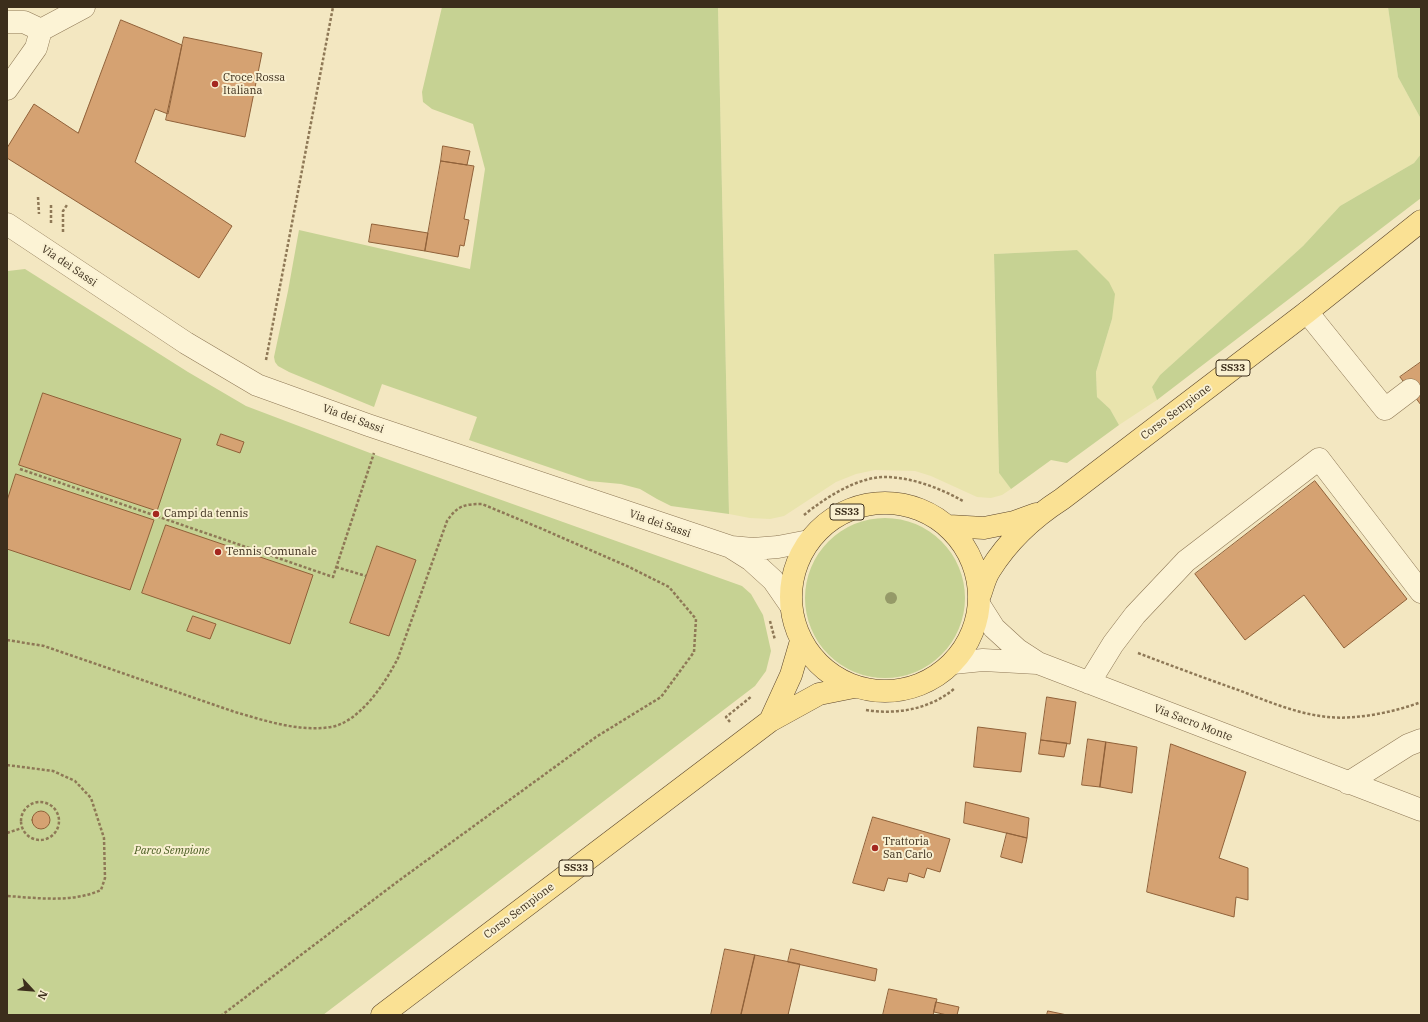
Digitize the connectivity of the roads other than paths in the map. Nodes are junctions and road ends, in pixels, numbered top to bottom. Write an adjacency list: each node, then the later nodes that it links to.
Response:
1 (30, 7): 4 (street)
2 (84, 7): 4 (street)
3 (7, 22): 4 (street)
4 (41, 30): 5 (street)
5 (7, 89)
6 (1421, 221): 8 (main road, Corso Sempione / SS33)
7 (8, 227): 13 (street, Via dei Sassi)
8 (1307, 312): 9 (street); 10 (main road, Corso Sempione / SS33)
9 (1410, 390)
10 (1043, 512): 11 (main road, SS33); 15 (main road, SS33)
11 (949, 526): 12 (main road, SS33); 15 (main road, SS33)
12 (809, 541): 13 (street, Via dei Sassi); 16 (main road, SS33)
13 (731, 548): 16 (street, Via dei Sassi)
14 (1421, 592): 20 (street)
15 (980, 600): 18 (main road, SS33); 19 (street, Via Sacro Monte)
16 (791, 606): 17 (main road, SS33)
17 (801, 641): 21 (main road, SS33); 22 (main road, SS33)
18 (953, 663): 19 (street, Via Sacro Monte); 21 (main road, SS33)
19 (1038, 663): 20 (street, Via Sacro Monte)
20 (1089, 683): 24 (street, Via Sacro Monte)
21 (854, 687): 22 (main road, SS33)
22 (770, 721): 26 (main road, Corso Sempione / SS33)
23 (1421, 740): 24 (street)
24 (1348, 783): 25 (street, Via Sacro Monte)
25 (1421, 810)
26 (382, 1015)

